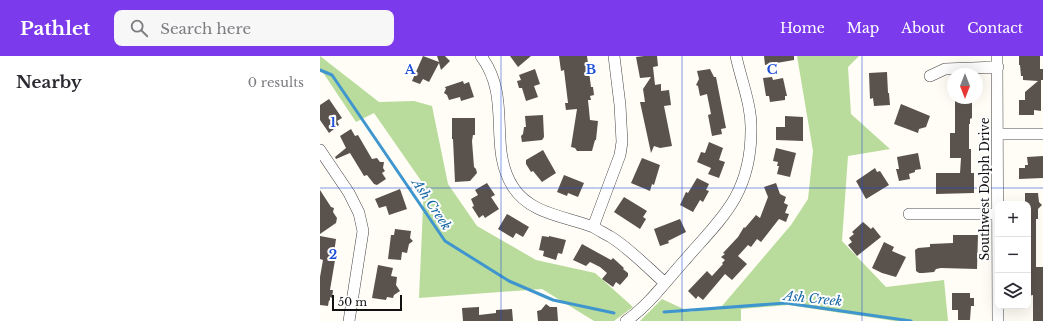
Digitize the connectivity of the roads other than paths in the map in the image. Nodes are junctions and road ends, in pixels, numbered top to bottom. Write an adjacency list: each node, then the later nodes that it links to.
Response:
1 (481, 56): 12 (street)
2 (614, 56): 12 (street)
3 (736, 56): 14 (street)
4 (997, 62): 5 (street); 6 (street, Southwest Dolph Drive)
5 (930, 76)
6 (997, 134): 7 (street); 9 (street, Southwest Dolph Drive)
7 (1043, 134)
8 (320, 150): 15 (street)
9 (998, 201)
10 (909, 214): 11 (street)
11 (995, 214)
12 (593, 227): 14 (street)
13 (998, 237): 17 (street, Southwest Dolph Drive)
14 (665, 283): 16 (street)
15 (350, 321)
16 (626, 321)
17 (998, 321)

